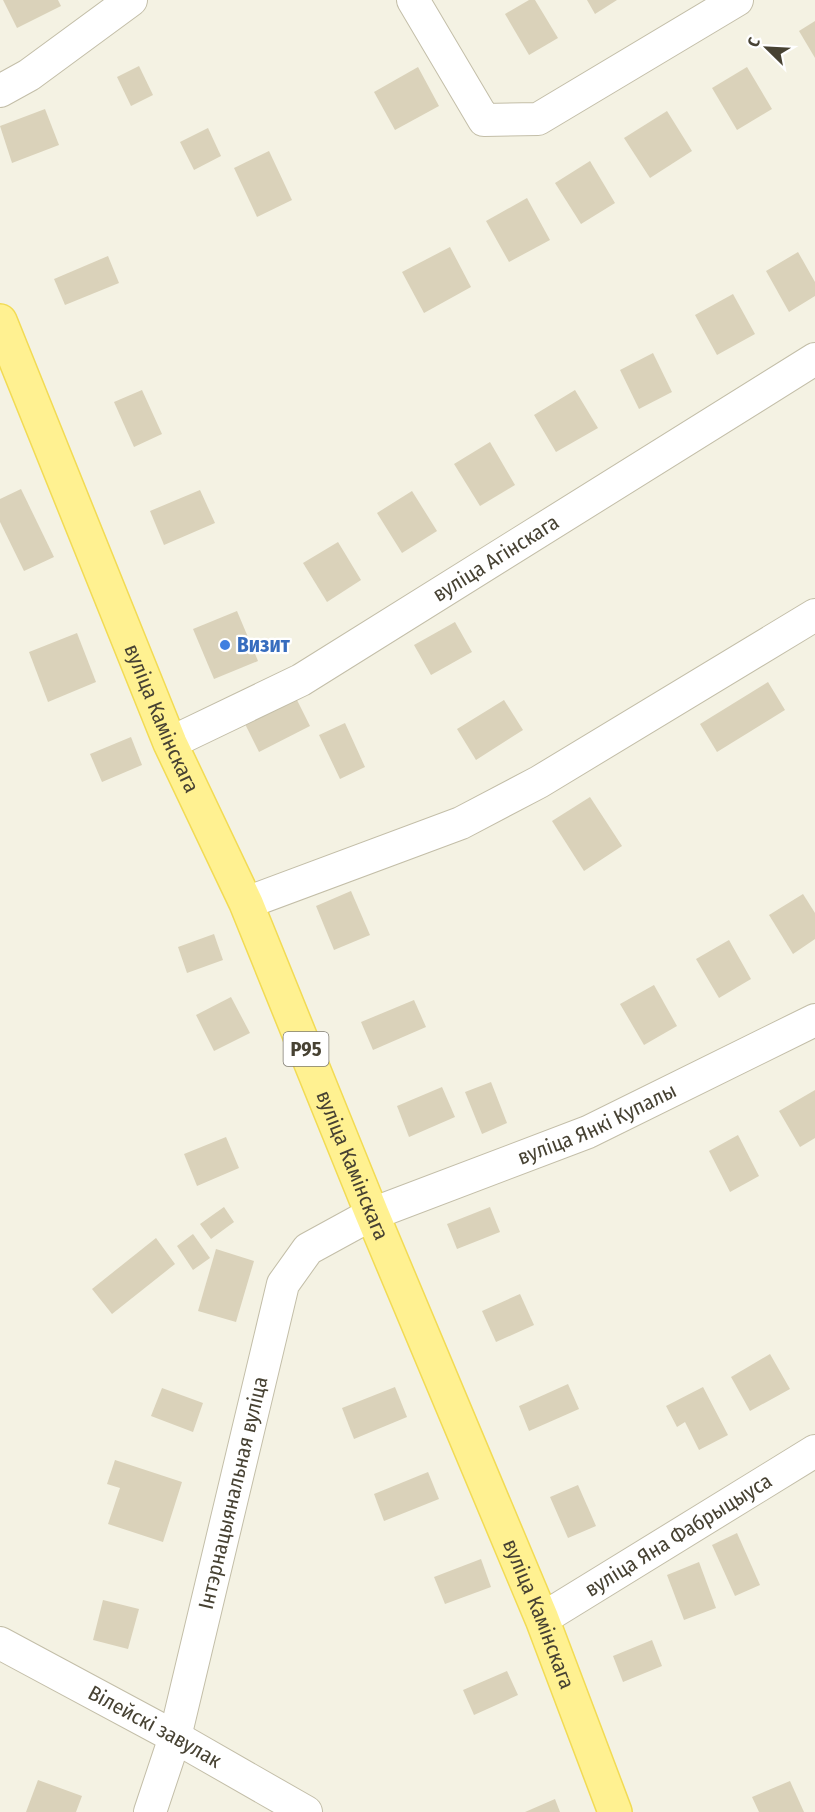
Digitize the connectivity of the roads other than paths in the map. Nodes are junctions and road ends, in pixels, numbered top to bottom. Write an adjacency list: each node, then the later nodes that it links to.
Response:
1 (131, 0): 4 (street)
2 (413, 0): 3 (street)
3 (737, 0)
4 (0, 91)
5 (0, 321): 8 (main road, вуліца Камінскага / Р95)
6 (815, 359): 8 (street, вуліца Агінскага)
7 (815, 615): 9 (street)
8 (170, 743): 9 (main road, вуліца Камінскага / Р95)
9 (246, 903): 11 (main road, вуліца Камінскага / Р95)
10 (815, 1020): 11 (street, вуліца Янкі Купалы)
11 (372, 1214): 13 (main road, вуліца Камінскага / Р95); 15 (street, Інтэрнацыянальная вуліца)
12 (815, 1451): 13 (street, вуліца Яна Фабрыцыуса)
13 (542, 1619): 18 (main road, вуліца Камінскага / Р95)
14 (0, 1643): 15 (street, Вілейскі завулак)
15 (175, 1737): 16 (street, Інтэрнацыянальная вуліца); 17 (street, Вілейскі завулак)
16 (150, 1812)
17 (306, 1812)
18 (615, 1812)

